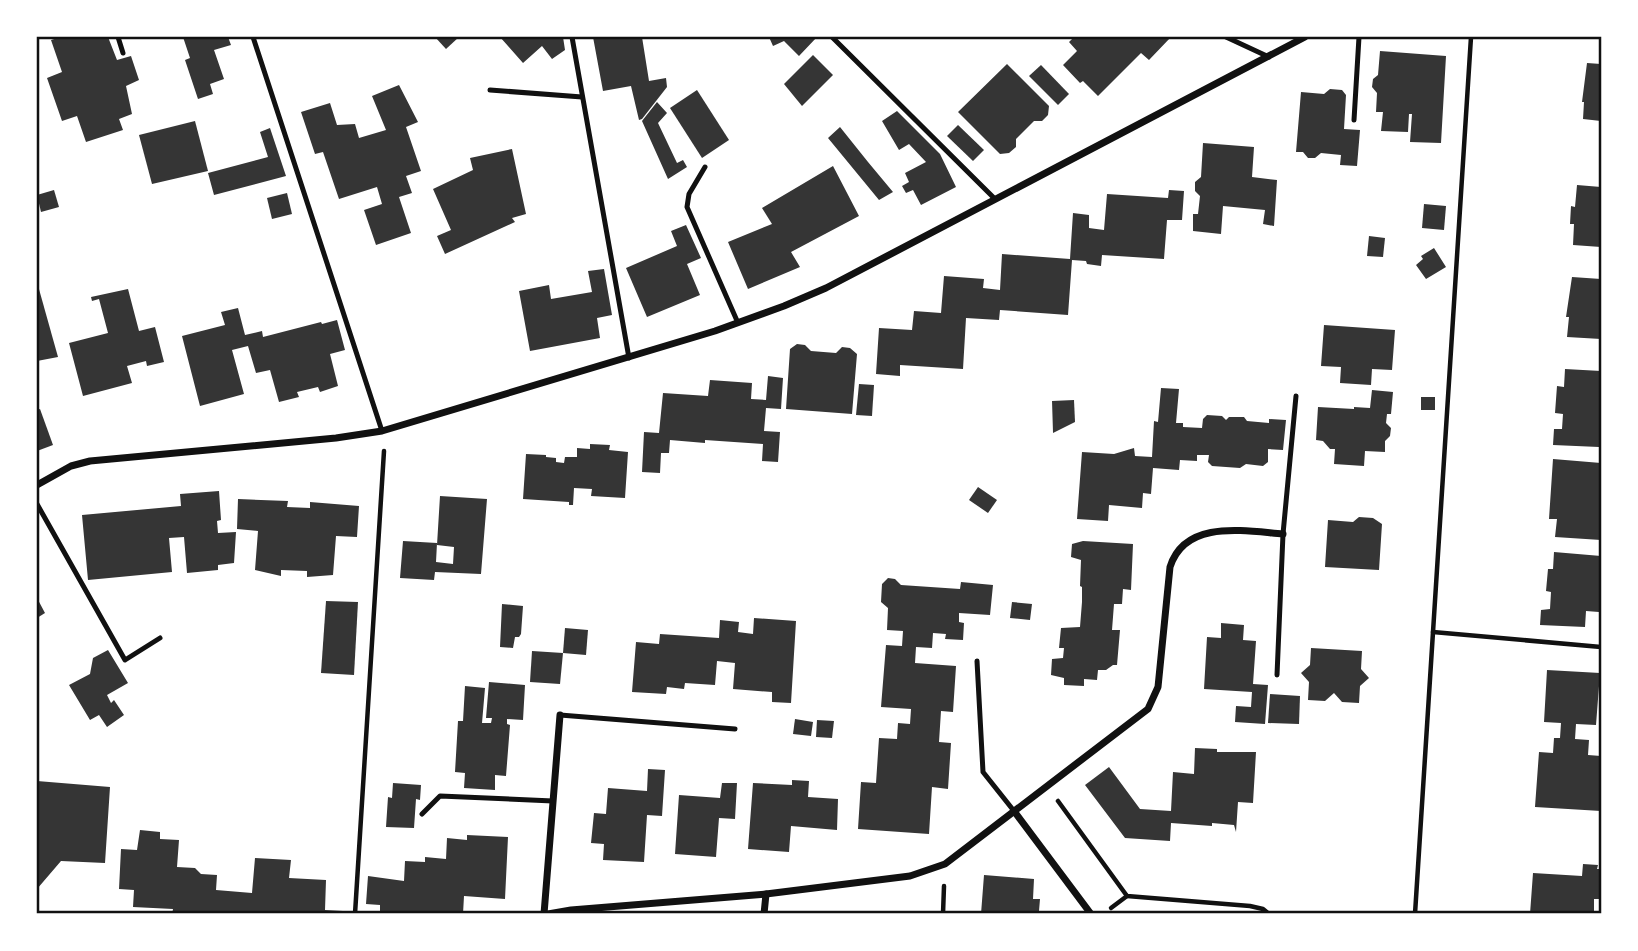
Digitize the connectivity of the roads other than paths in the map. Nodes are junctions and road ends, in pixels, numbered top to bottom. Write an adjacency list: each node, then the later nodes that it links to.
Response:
1 (118, 37): 8 (lane)
2 (253, 37): 18 (lane)
3 (572, 37): 11 (lane)
4 (832, 37): 14 (lane)
5 (1226, 37): 9 (lane)
6 (1306, 37): 9 (street)
7 (1359, 37): 12 (lane)
8 (123, 53)
9 (1269, 57): 14 (street)
10 (490, 90): 11 (lane)
11 (583, 97): 16 (lane)
12 (1354, 120)
13 (705, 167): 15 (lane)
14 (995, 199): 15 (street)
15 (738, 324): 16 (street)
16 (629, 358): 18 (street)
17 (1296, 396): 21 (lane)
18 (382, 431): 19 (street)
19 (37, 485)
20 (37, 504): 22 (lane)
21 (1283, 534): 24 (lane); 28 (street)
22 (160, 638)
23 (977, 661): 28 (lane)
24 (1277, 675)
25 (559, 715): 26 (lane); 27 (street)
26 (735, 729)
27 (553, 801): 29 (lane); 31 (street)
28 (1014, 811): 30 (street); 33 (street)
29 (422, 814)
30 (766, 894): 31 (street); 32 (street)
31 (546, 914)
32 (764, 914)
33 (1091, 914)

